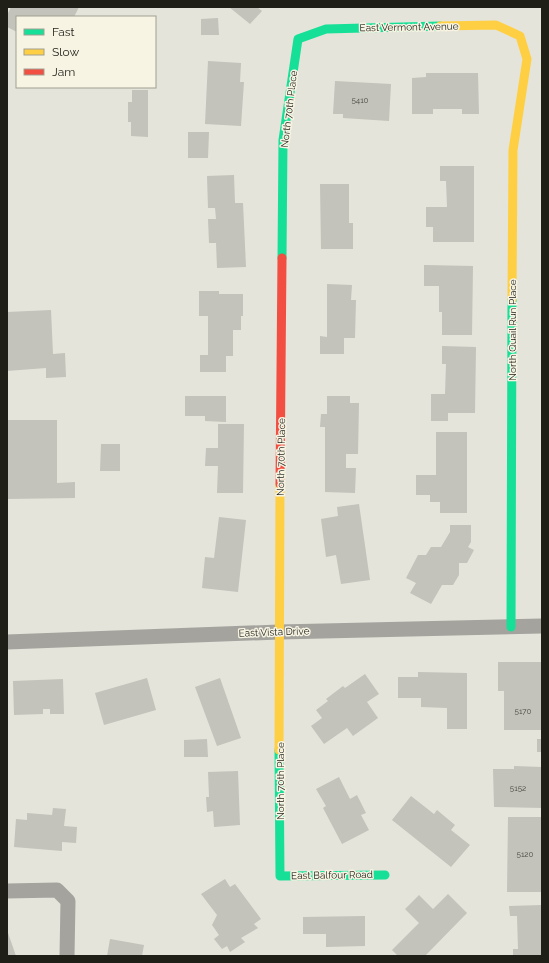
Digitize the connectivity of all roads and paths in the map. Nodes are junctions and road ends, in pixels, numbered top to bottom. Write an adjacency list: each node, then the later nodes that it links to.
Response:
1 (520, 36): 2 (street, East Vermont Avenue); 4 (street, North Quail Run Place)
2 (298, 39): 5 (street, North 70th Place)
3 (542, 626): 4 (street, East Vista Drive)
4 (511, 627): 5 (street, East Vista Drive)
5 (279, 632): 6 (street, East Vista Drive); 8 (street, North 70th Place)
6 (7, 642)
7 (385, 875): 8 (street, East Balfour Road)
8 (280, 876)
9 (7, 891): 10 (street)
10 (67, 956)

